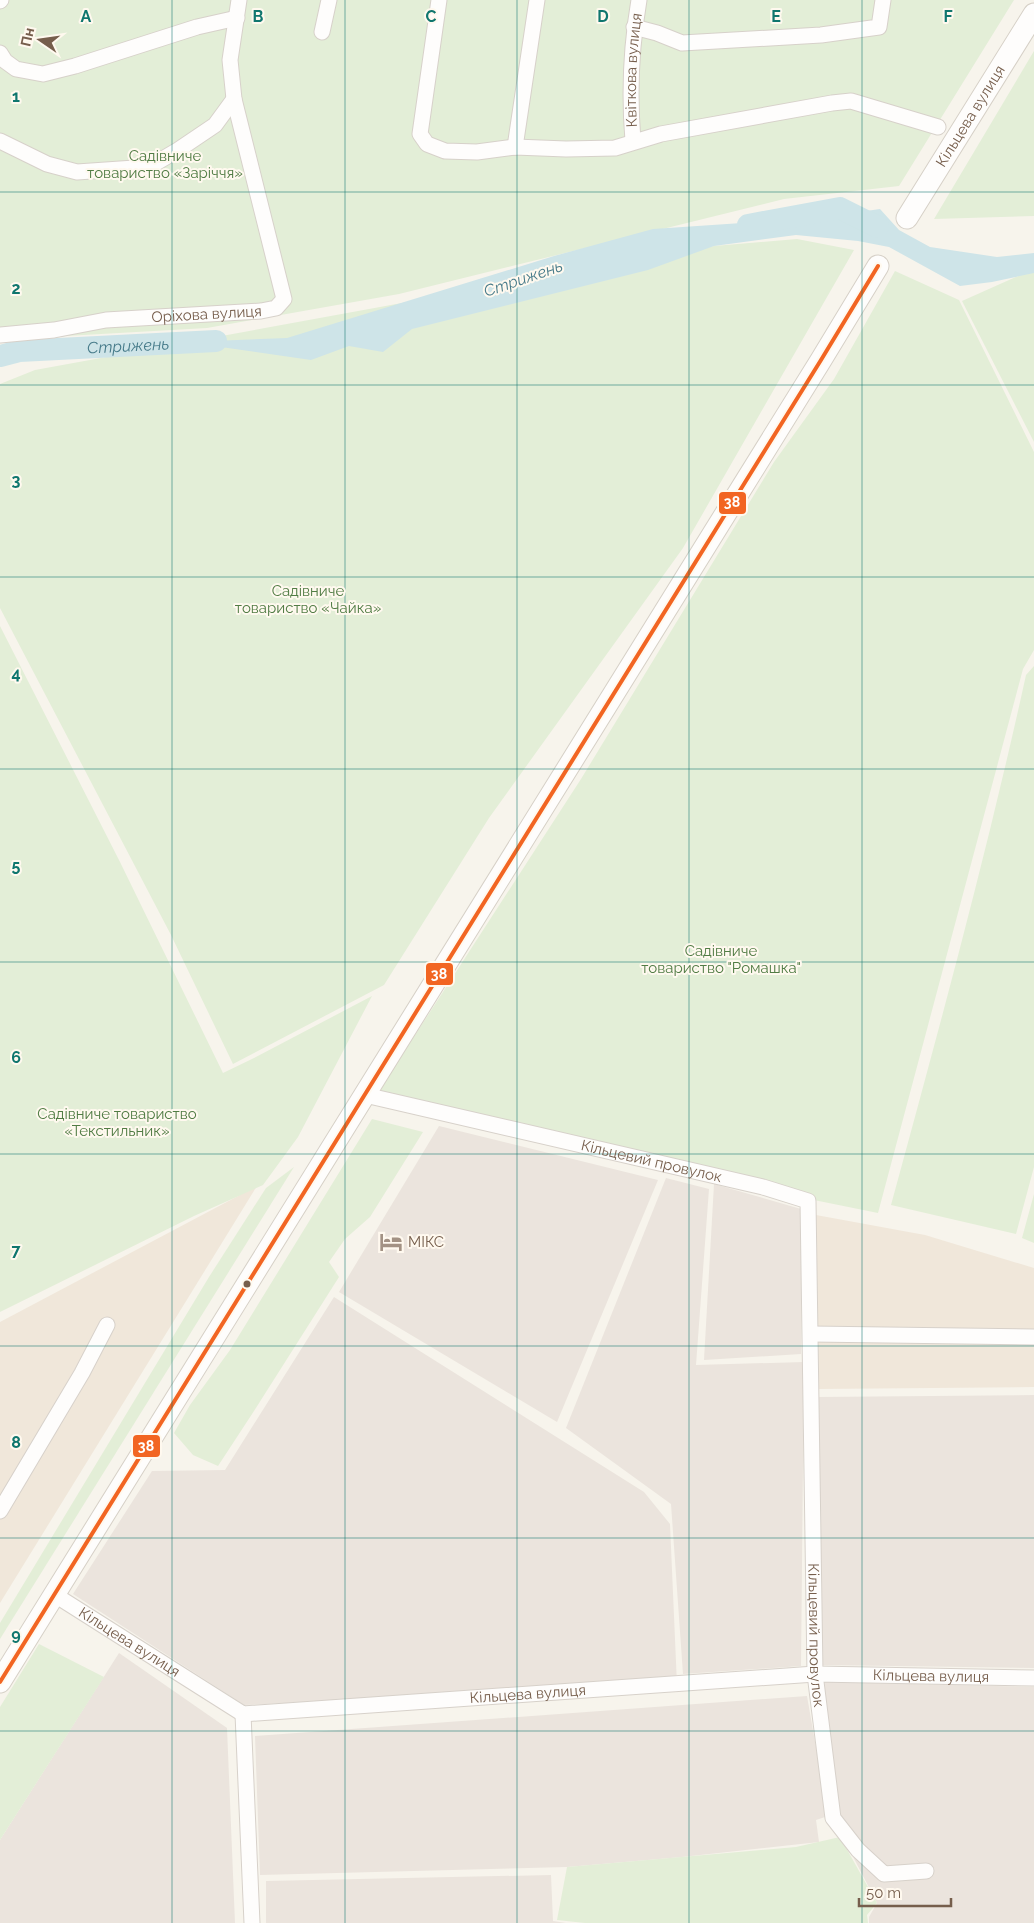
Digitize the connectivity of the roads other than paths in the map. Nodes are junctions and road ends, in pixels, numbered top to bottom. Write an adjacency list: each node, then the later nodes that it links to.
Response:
1 (240, 0): 8 (street, Оріхова вулиця)
2 (329, 0): 10 (street)
3 (439, 0): 16 (street)
4 (538, 0): 16 (street)
5 (638, 0): 9 (street, Квіткова вулиця)
6 (883, 0): 9 (street)
7 (1034, 14): 17 (main road, Кільцева вулиця)
8 (236, 18): 11 (street); 12 (street, Оріхова вулиця)
9 (634, 27): 15 (street, Квіткова вулиця)
10 (322, 32)
11 (0, 53)
12 (234, 99): 14 (street); 19 (street, Оріхова вулиця)
13 (938, 127): 15 (street)
14 (0, 140)
15 (633, 141): 16 (street)
16 (515, 147)
17 (907, 218)
18 (878, 266): 20 (main road)
19 (0, 335)
20 (365, 1094): 22 (street, Кільцевий провулок); 25 (main road)
21 (107, 1325): 24 (street)
22 (810, 1334): 23 (street); 26 (street, Кільцевий провулок)
23 (1034, 1337)
24 (0, 1511)
25 (55, 1596): 28 (main road); 29 (street, Кільцева вулиця)
26 (815, 1674): 27 (street, Кільцева вулиця); 29 (street, Кільцева вулиця); 30 (street, Кільцевий провулок)
27 (1034, 1678)
28 (0, 1682)
29 (243, 1714): 31 (street)
30 (926, 1871)
31 (252, 1923)

